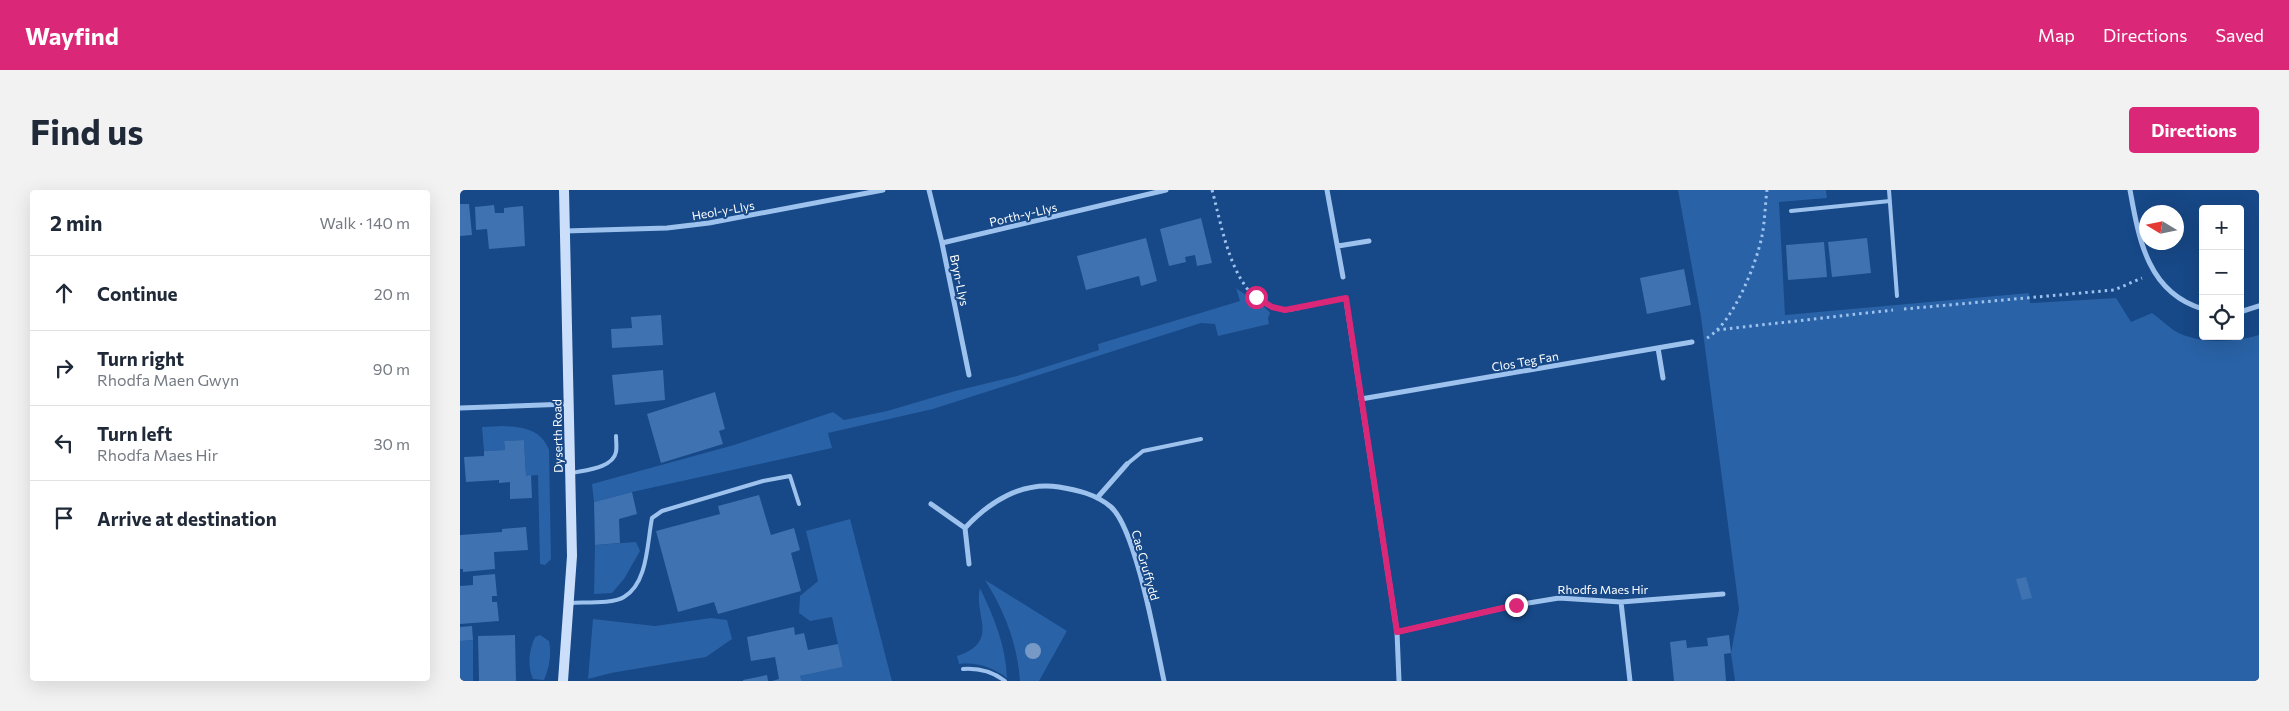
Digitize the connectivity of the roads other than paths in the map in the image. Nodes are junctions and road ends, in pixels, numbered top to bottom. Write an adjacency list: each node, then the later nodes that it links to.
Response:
1 (564, 190): 10 (main road, Dyserth Road)
2 (883, 190): 10 (street, Heol-y-Llys)
3 (929, 190): 12 (street, Bryn-Llys)
4 (1166, 190): 12 (street, Porth-y-Llys)
5 (1327, 190): 13 (street)
6 (1889, 190): 8 (lane)
7 (2130, 190): 18 (street)
8 (1890, 201): 9 (lane); 15 (lane)
9 (1791, 211)
10 (565, 231): 25 (main road, Dyserth Road)
11 (1369, 241): 13 (street)
12 (942, 243): 22 (street, Bryn-Llys)
13 (1338, 246): 14 (street)
14 (1344, 277)
15 (1896, 296)
16 (1347, 306): 24 (street)
17 (2259, 306): 19 (street)
18 (2199, 308)
19 (2244, 311)
20 (1692, 342): 21 (street, Clos Teg Fan)
21 (1658, 348): 23 (street); 24 (street, Clos Teg Fan)
22 (969, 375)
23 (1663, 378)
24 (1361, 399): 39 (street)
25 (568, 404): 26 (street); 30 (main road, Dyserth Road)
26 (460, 408)
27 (616, 436): 30 (lane)
28 (1201, 439): 29 (lane)
29 (1127, 464): 31 (street)
30 (570, 473): 38 (main road, Dyserth Road)
31 (1098, 498): 34 (street, Cae Gruffydd); 43 (street, Cae Gruffydd)
32 (800, 504): 38 (lane)
33 (931, 504): 34 (street)
34 (965, 528): 35 (street)
35 (969, 564)
36 (1723, 594): 37 (street, Rhodfa Maes Hir)
37 (1621, 602): 39 (street, Rhodfa Maes Hir); 45 (street)
38 (570, 603): 41 (main road, Dyserth Road)
39 (1397, 632): 44 (street)
40 (963, 670): 42 (lane)
41 (563, 681)
42 (1005, 681)
43 (1164, 681)
44 (1399, 681)
45 (1630, 681)

